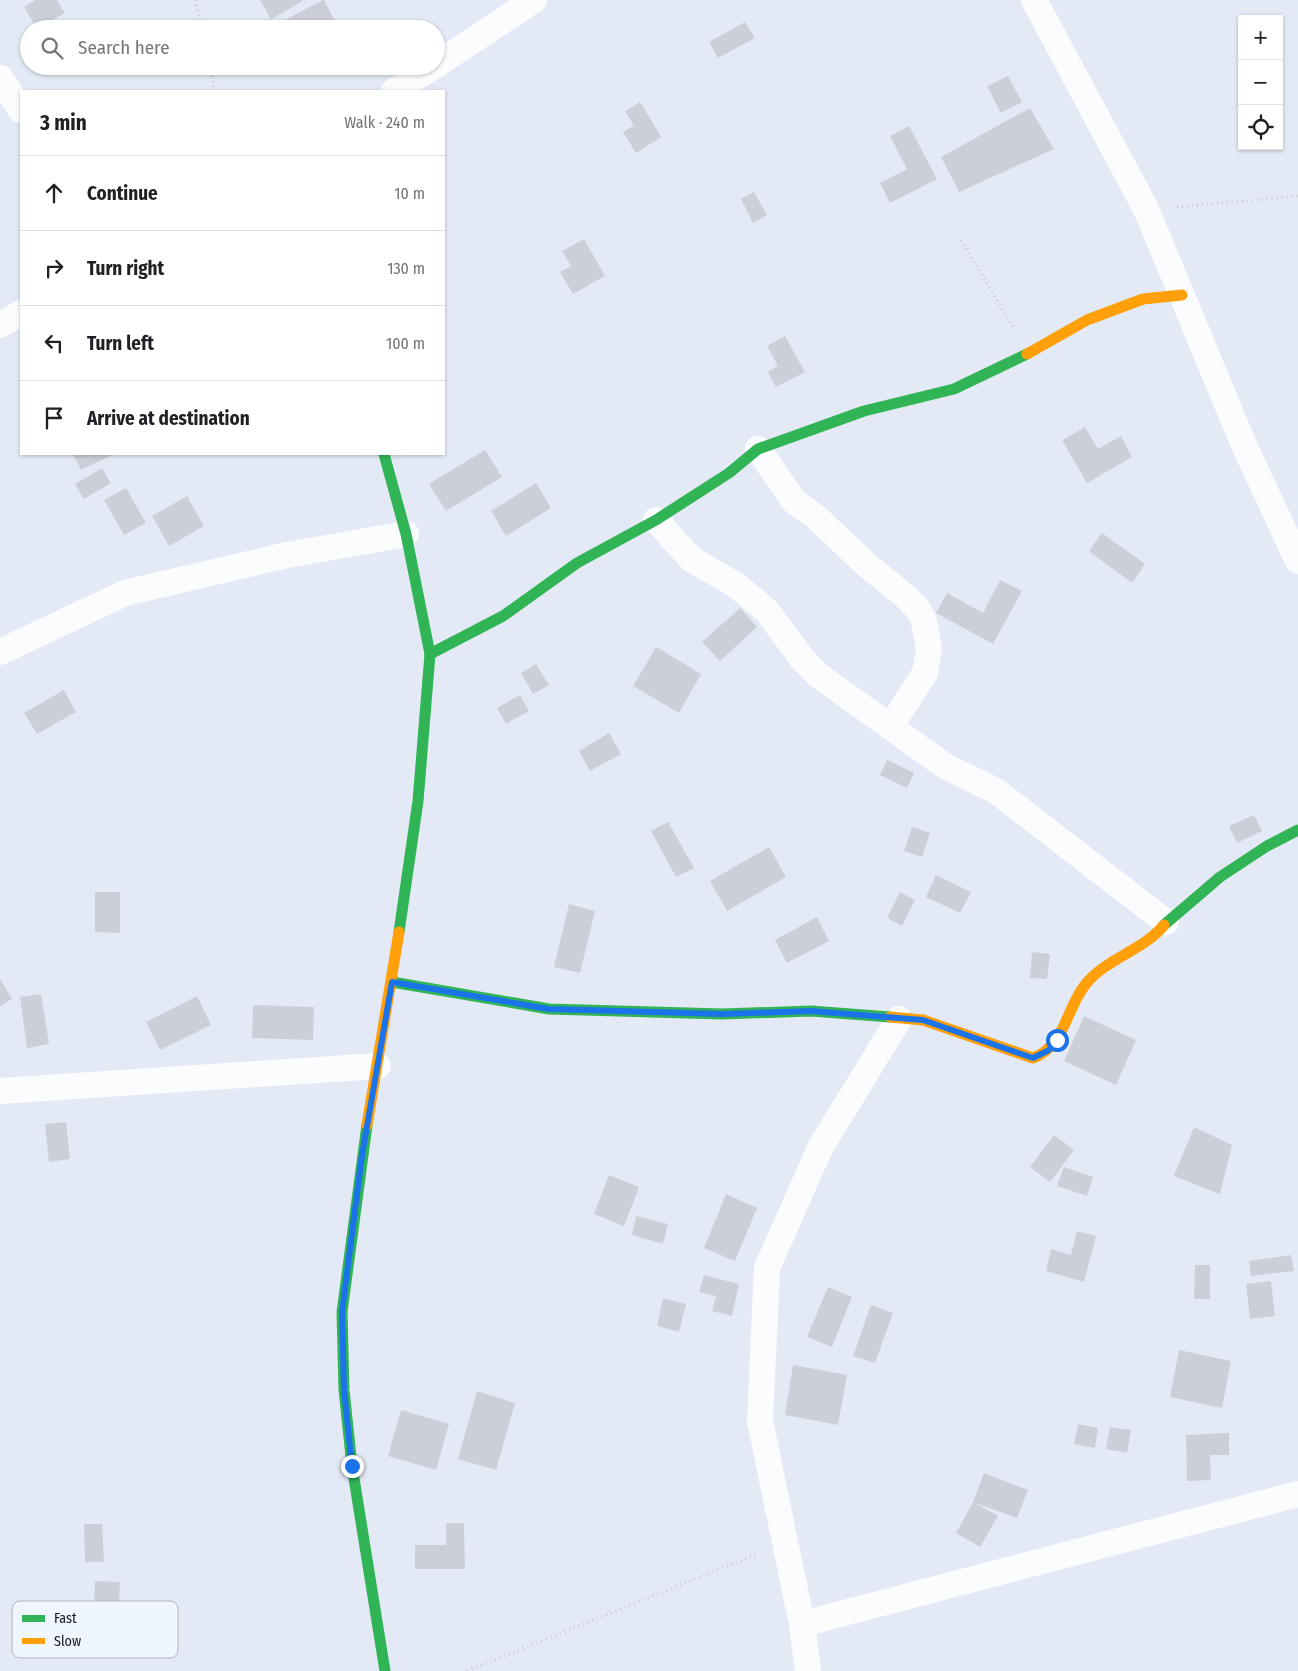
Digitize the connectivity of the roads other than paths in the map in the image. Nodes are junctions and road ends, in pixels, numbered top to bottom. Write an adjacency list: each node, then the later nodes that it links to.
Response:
1 (534, 0): 3 (street)
2 (1034, 0): 8 (street)
3 (445, 60)
4 (421, 75): 6 (street)
5 (0, 78): 7 (street)
6 (396, 90)
7 (20, 108)
8 (1182, 295): 11 (street); 15 (street)
9 (20, 314): 10 (street)
10 (0, 325)
11 (758, 450): 13 (street); 18 (street)
12 (384, 455): 14 (street)
13 (656, 520): 17 (street); 18 (street)
14 (406, 534): 16 (street); 17 (street)
15 (1294, 545)
16 (0, 652)
17 (430, 654): 21 (street)
18 (890, 727): 20 (street)
19 (1298, 830): 20 (street)
20 (1166, 922): 22 (street)
21 (392, 982): 22 (street); 23 (street)
22 (899, 1020): 26 (street)
23 (378, 1066): 24 (street); 27 (street)
24 (0, 1091)
25 (1298, 1494): 26 (street)
26 (802, 1624): 28 (street)
27 (385, 1671)
28 (808, 1671)

